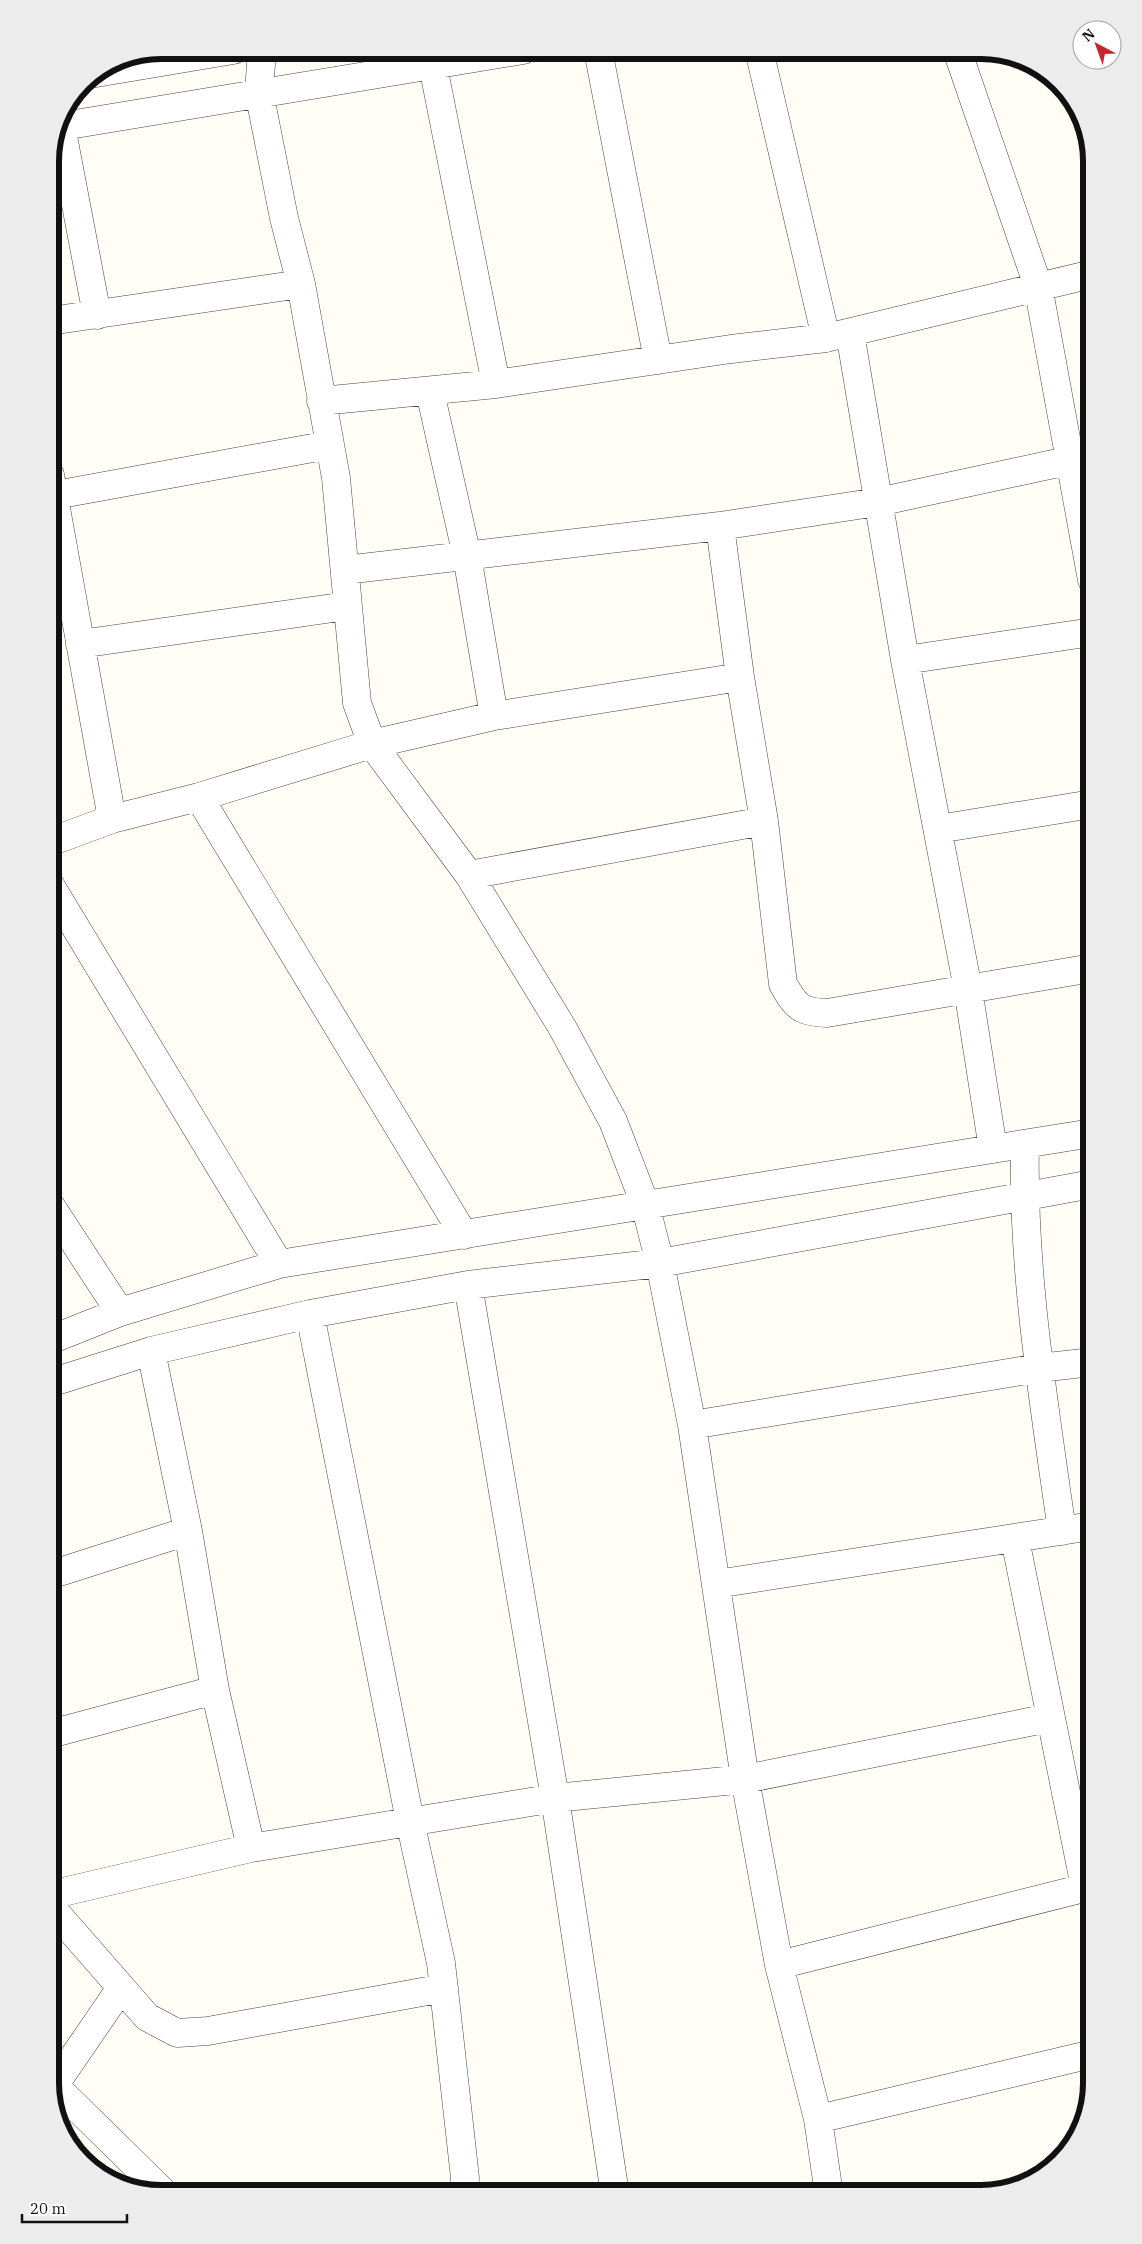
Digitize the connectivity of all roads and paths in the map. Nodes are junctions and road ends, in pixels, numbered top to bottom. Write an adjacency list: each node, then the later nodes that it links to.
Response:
1 (179, 59): 8 (street)
2 (261, 59): 9 (street)
3 (472, 59): 7 (street)
4 (600, 59): 18 (street)
5 (761, 59): 17 (street)
6 (960, 59): 14 (street)
7 (433, 66): 9 (street); 19 (street)
8 (114, 70)
9 (259, 92): 10 (street); 13 (street)
10 (65, 125)
11 (61, 138): 15 (street)
12 (1083, 276): 14 (street)
13 (301, 284): 15 (street); 21 (street)
14 (1038, 286): 17 (street); 23 (street)
15 (97, 315): 16 (street)
16 (59, 320)
17 (838, 336): 18 (street); 25 (street)
18 (658, 360): 19 (street)
19 (496, 384): 20 (street)
20 (430, 392): 21 (street); 28 (street)
21 (321, 401): 22 (street)
22 (329, 445): 24 (street); 29 (street)
23 (1072, 460): 25 (street); 26 (street)
24 (59, 487)
25 (878, 502): 27 (street); 35 (street)
26 (1083, 512)
27 (720, 526): 28 (street); 36 (street)
28 (467, 556): 29 (street); 37 (street)
29 (345, 570): 32 (street)
30 (59, 576): 31 (street)
31 (61, 598): 34 (street)
32 (347, 606): 34 (street); 38 (street)
33 (1083, 633): 35 (street)
34 (80, 644): 41 (street)
35 (905, 660): 43 (street)
36 (740, 677): 37 (street); 42 (street)
37 (494, 716): 38 (street)
38 (372, 744): 39 (street); 45 (street)
39 (198, 798): 41 (street); 56 (street)
40 (1083, 806): 43 (street)
41 (112, 818): 44 (street)
42 (764, 821): 45 (street); 48 (street)
43 (938, 830): 48 (street)
44 (59, 839)
45 (469, 875): 54 (street)
46 (59, 900): 58 (street)
47 (1083, 970): 48 (street)
48 (968, 989): 51 (street)
49 (1083, 1134): 50 (street)
50 (1025, 1144): 51 (street); 53 (street)
51 (993, 1149): 54 (street)
52 (1083, 1186): 53 (street)
53 (1024, 1196): 57 (street); 65 (street)
54 (645, 1204): 56 (street); 57 (street)
55 (59, 1219): 60 (street)
56 (464, 1235): 58 (street)
57 (660, 1263): 59 (street); 67 (street)
58 (279, 1264): 60 (street)
59 (468, 1285): 61 (street); 78 (street)
60 (120, 1312): 62 (street)
61 (310, 1314): 63 (street); 79 (street)
62 (59, 1336)
63 (151, 1352): 66 (street); 69 (street)
64 (1083, 1363): 65 (street)
65 (1039, 1368): 67 (street); 70 (street)
66 (59, 1380)
67 (692, 1425): 73 (street)
68 (1083, 1528): 70 (street)
69 (188, 1531): 72 (street); 74 (street)
70 (1062, 1531): 71 (street)
71 (1015, 1539): 73 (street); 75 (street)
72 (59, 1572)
73 (716, 1584): 77 (street)
74 (215, 1690): 76 (street); 80 (street)
75 (1049, 1718): 77 (street); 81 (street)
76 (59, 1732)
77 (746, 1779): 78 (street); 85 (street)
78 (555, 1798): 79 (street); 94 (street)
79 (410, 1820): 80 (street); 87 (street)
80 (251, 1848): 83 (street)
81 (1083, 1864)
82 (1083, 1887): 85 (street)
83 (59, 1893)
84 (59, 1916): 86 (street)
85 (779, 1965): 91 (street)
86 (121, 1988): 87 (street); 89 (street)
87 (444, 1988): 93 (street)
88 (1083, 2056): 91 (street)
89 (59, 2079)
90 (60, 2094): 92 (street)
91 (818, 2119): 95 (street)
92 (155, 2185)
93 (464, 2185)
94 (614, 2185)
95 (828, 2185)

